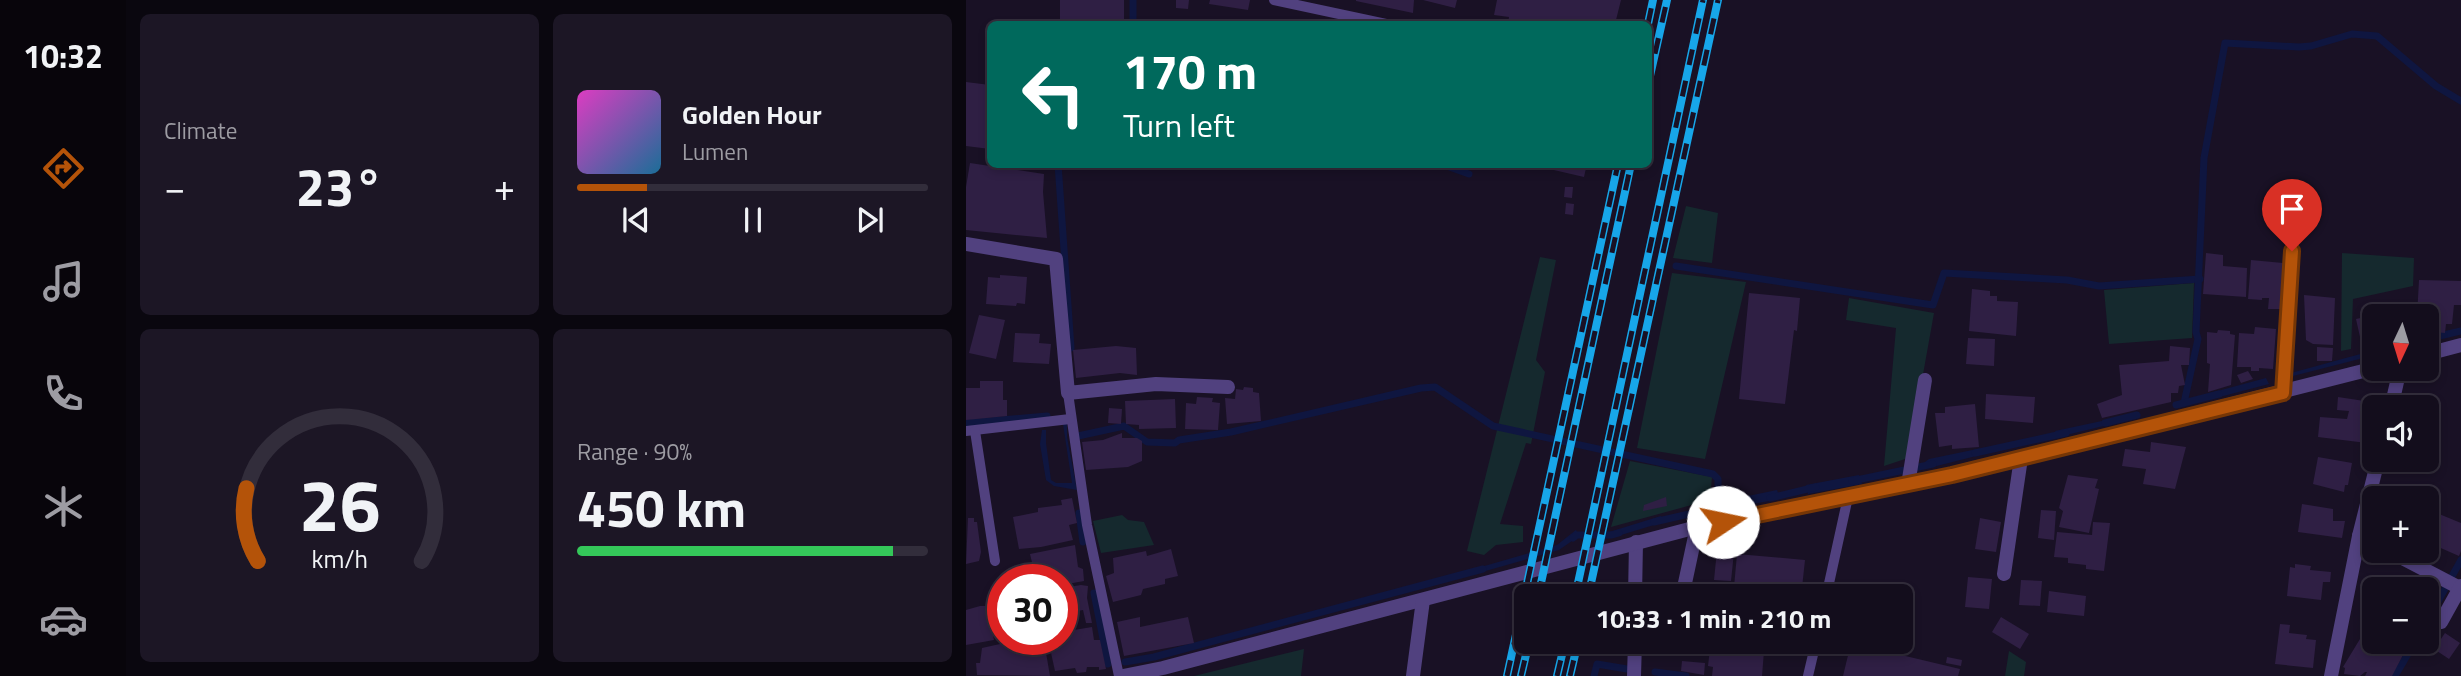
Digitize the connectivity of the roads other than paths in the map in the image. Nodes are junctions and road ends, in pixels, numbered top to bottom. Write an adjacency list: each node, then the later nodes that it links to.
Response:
1 (1273, 0): 2 (lane)
2 (1372, 21)
3 (966, 244): 10 (street)
4 (2292, 251): 11 (street)
5 (2461, 345): 6 (street)
6 (2440, 351)
7 (2362, 372): 11 (street)
8 (1925, 380): 16 (street)
9 (1228, 387): 10 (street)
10 (1068, 393): 12 (lane)
11 (2283, 393): 14 (street)
12 (1070, 419): 13 (lane); 34 (lane)
13 (970, 431): 22 (lane)
14 (2021, 458): 16 (street); 24 (street)
15 (2375, 472): 19 (street)
16 (1908, 485): 17 (street)
17 (1848, 497): 18 (street); 27 (lane)
18 (1698, 527): 21 (street); 26 (street)
19 (2359, 536): 20 (street); 38 (street)
20 (2362, 538)
21 (1636, 542): 25 (street); 29 (street)
22 (995, 561)
23 (2413, 563): 28 (street)
24 (2004, 574)
25 (1635, 584)
26 (1685, 584)
27 (1829, 584)
28 (2461, 587): 30 (street)
29 (1423, 600): 33 (street); 35 (street)
30 (2441, 622)
31 (1635, 654): 36 (street)
32 (1813, 654): 37 (lane)
33 (1164, 672): 34 (street)
34 (1121, 676)
35 (1413, 676)
36 (1634, 676)
37 (1808, 676)
38 (2331, 676)

